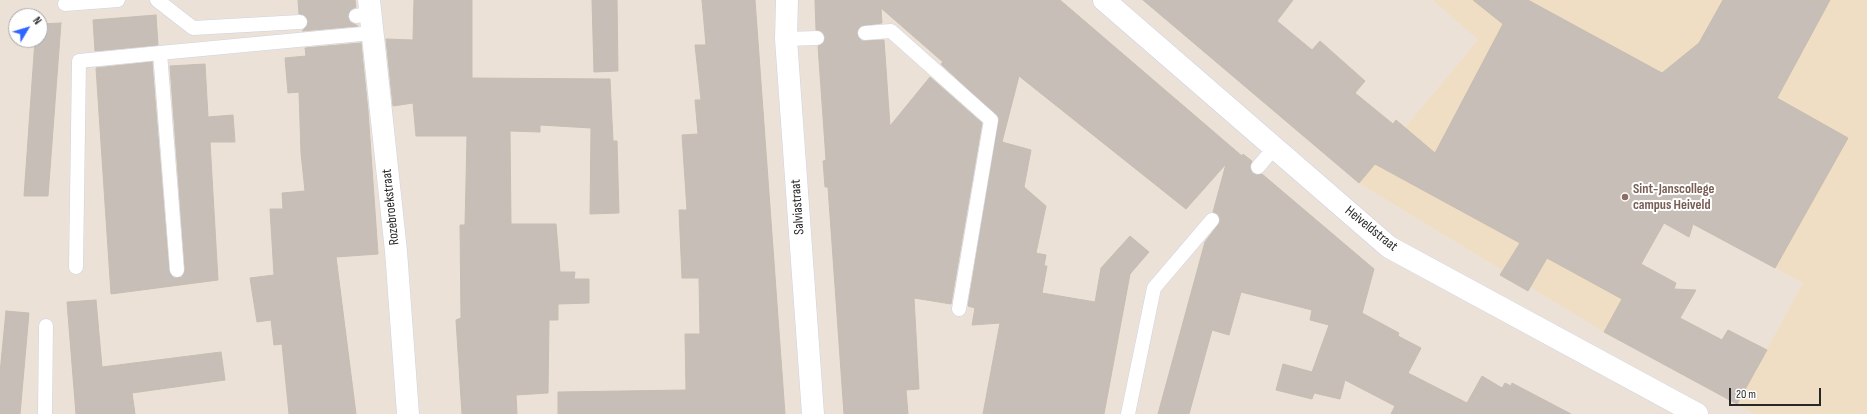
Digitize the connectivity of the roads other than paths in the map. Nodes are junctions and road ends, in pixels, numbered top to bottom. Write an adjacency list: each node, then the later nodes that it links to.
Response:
1 (118, 0): 5 (lane)
2 (157, 0): 7 (lane)
3 (787, 0): 10 (street, Salviastraat)
4 (1104, 0): 12 (street, Heiveldstraat)
5 (64, 4)
6 (367, 16): 11 (lane); 20 (street, Rozebroekstraat)
7 (300, 22)
8 (865, 34): 17 (lane)
9 (817, 38): 10 (lane)
10 (786, 39): 21 (street, Salviastraat)
11 (160, 53): 15 (lane); 16 (lane)
12 (1275, 147): 13 (lane); 23 (street, Heiveldstraat)
13 (1258, 167)
14 (1212, 220): 22 (lane)
15 (76, 267)
16 (177, 270)
17 (959, 309)
18 (46, 326): 19 (lane)
19 (45, 414)
20 (408, 414)
21 (813, 414)
22 (1128, 414)
23 (1697, 414)

